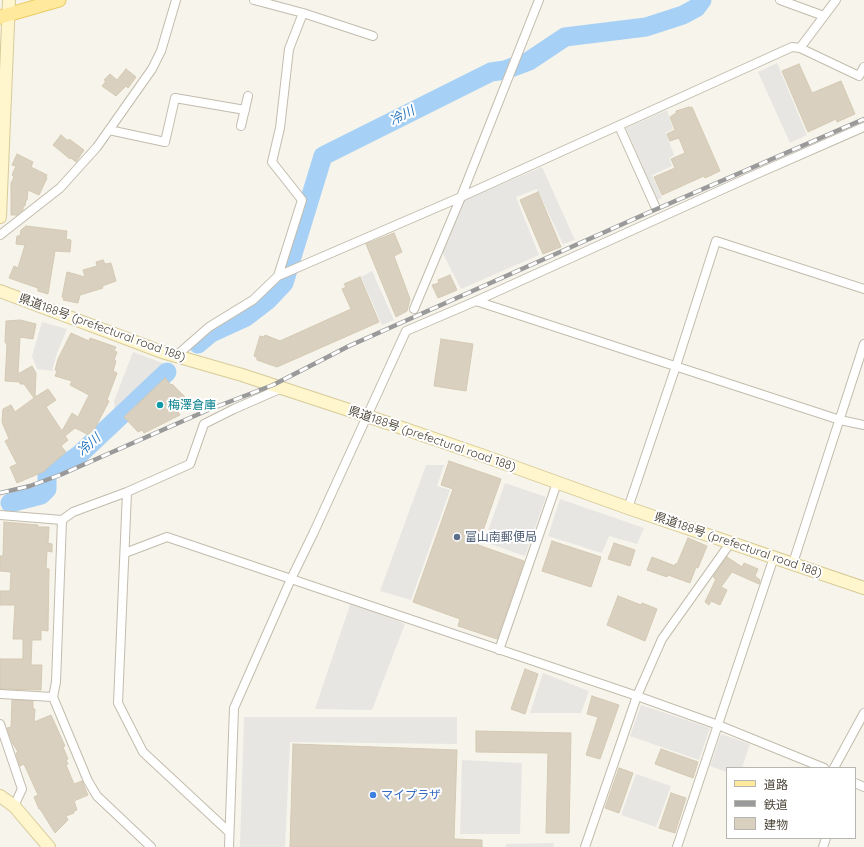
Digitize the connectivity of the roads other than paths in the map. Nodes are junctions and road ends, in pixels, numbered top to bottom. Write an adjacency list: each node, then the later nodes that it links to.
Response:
1 (9, 0): 9 (main road)
2 (59, 0): 9 (main road)
3 (176, 0): 20 (street)
4 (254, 0): 8 (street)
5 (538, 0): 21 (street)
6 (780, 0): 10 (street)
7 (836, 0): 10 (street)
8 (303, 13): 11 (street); 25 (street)
9 (4, 16): 23 (main road)
10 (824, 16): 12 (street)
11 (373, 36)
12 (800, 48): 14 (street); 18 (street)
13 (864, 67): 14 (street)
14 (862, 77)
15 (248, 96): 16 (street)
16 (245, 110): 17 (street); 20 (street)
17 (241, 126)
18 (619, 126): 21 (street); 22 (street)
19 (864, 127): 28 (street)
20 (109, 130): 24 (street)
21 (461, 197): 25 (street); 29 (street)
22 (655, 206)
23 (0, 217)
24 (0, 235)
25 (278, 276): 31 (street)
26 (864, 289): 32 (street)
27 (0, 290): 31 (main road, 県道188号 (prefectural road 188))
28 (476, 302): 32 (street); 34 (street)
29 (414, 309)
30 (864, 344): 35 (street)
31 (176, 356): 33 (main road, 県道188号 (prefectural road 188))
32 (676, 366): 35 (street); 39 (street)
33 (282, 388): 34 (main road, 県道188号 (prefectural road 188)); 38 (street)
34 (367, 416): 37 (main road, 県道188号 (prefectural road 188)); 46 (street)
35 (840, 420): 36 (street); 45 (street)
36 (864, 425)
37 (557, 482): 39 (main road, 県道188号 (prefectural road 188)); 48 (street)
38 (127, 492): 41 (street); 43 (street)
39 (628, 508): 42 (main road, 県道188号 (prefectural road 188))
40 (0, 515): 41 (street)
41 (62, 520): 51 (street)
42 (731, 542): 44 (main road, 県道188号 (prefectural road 188)); 50 (street)
43 (125, 552): 46 (street); 59 (street)
44 (774, 557): 45 (main road, 県道188号 (prefectural road 188)); 54 (street)
45 (793, 563): 47 (main road, 県道188号 (prefectural road 188))
46 (291, 579): 48 (street); 59 (street)
47 (864, 588)
48 (499, 650): 50 (street)
49 (0, 694): 51 (street)
50 (637, 696): 54 (street); 63 (street)
51 (53, 697): 61 (street)
52 (864, 713): 56 (street)
53 (0, 724): 58 (street)
54 (718, 725): 55 (street); 64 (street)
55 (822, 767)
56 (835, 767)
57 (0, 796): 58 (main road)
58 (14, 806): 60 (main road)
59 (229, 832): 62 (street)
60 (49, 847)
61 (151, 847)
62 (229, 847)
63 (585, 847)
64 (677, 847)

